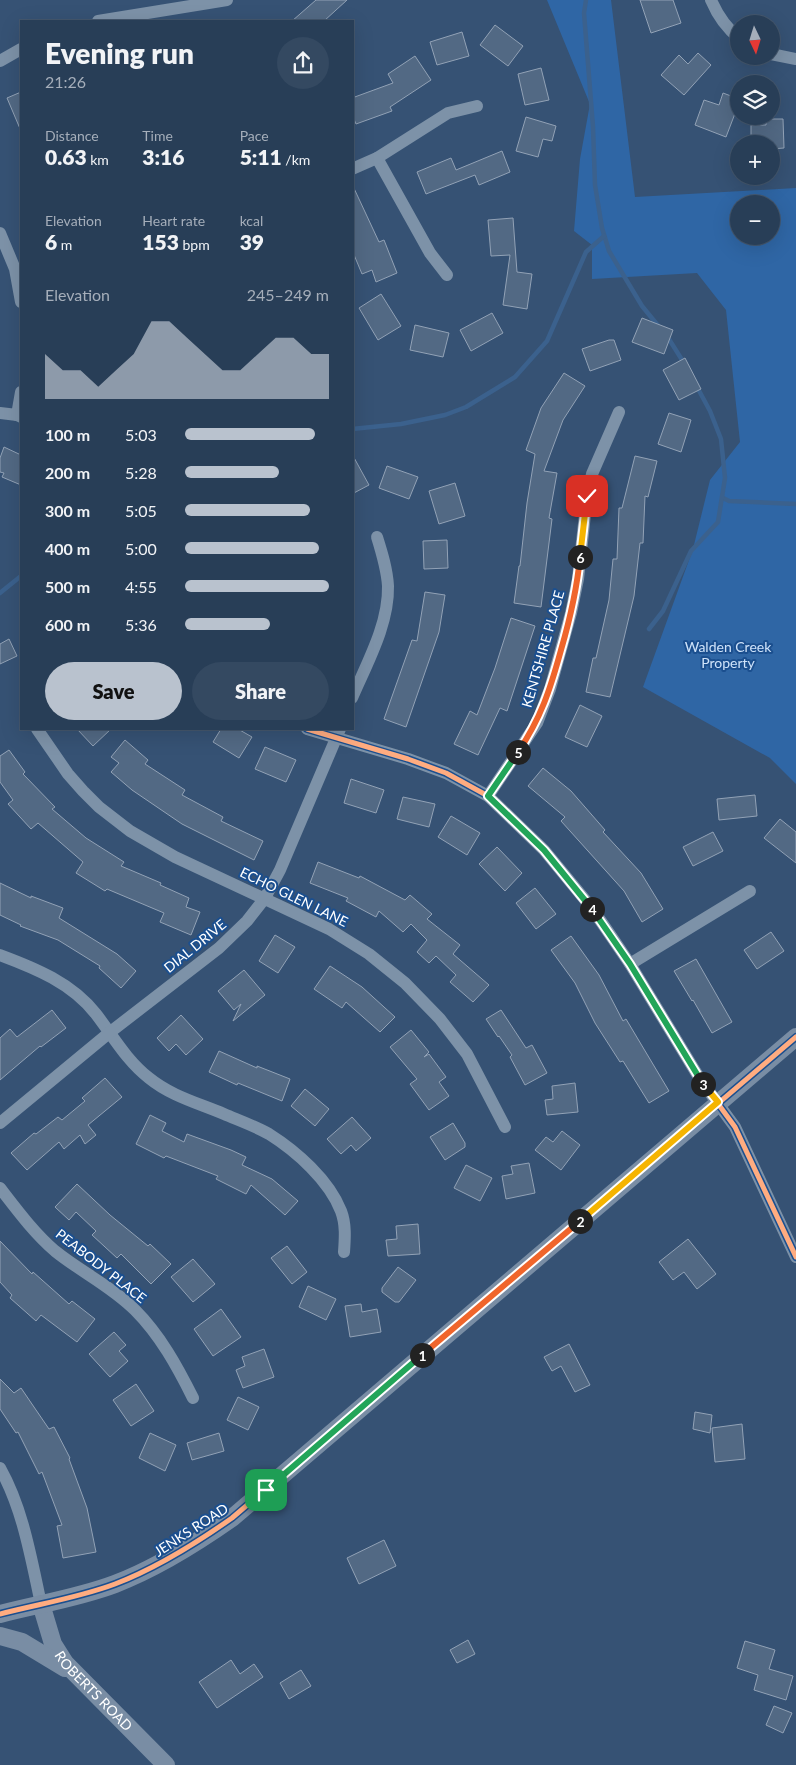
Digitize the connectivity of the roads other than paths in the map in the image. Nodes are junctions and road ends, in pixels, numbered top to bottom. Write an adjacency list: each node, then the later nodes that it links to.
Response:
1 (227, 0): 3 (street)
2 (711, 0): 4 (street)
3 (104, 20)
4 (730, 29)
5 (20, 50): 8 (street)
6 (780, 56): 7 (street)
7 (796, 59)
8 (0, 60)
9 (477, 106): 10 (street)
10 (377, 158): 11 (street); 14 (street)
11 (354, 168)
12 (0, 233): 13 (street)
13 (18, 268): 15 (street)
14 (447, 275)
15 (20, 291)
16 (619, 412): 24 (street, KENTSHIRE PLACE)
17 (0, 413): 18 (street)
18 (19, 416)
19 (377, 537): 20 (street)
20 (354, 693)
21 (38, 730): 26 (street, ECHO GLEN LANE)
22 (315, 730): 23 (street)
23 (338, 733): 24 (street); 26 (street, DIAL DRIVE)
24 (488, 796): 28 (street)
25 (750, 891): 28 (street)
26 (265, 898): 29 (street, DIAL DRIVE); 33 (street, ECHO GLEN LANE)
27 (0, 955): 29 (street)
28 (630, 964): 31 (street)
29 (109, 1034): 32 (street, DIAL DRIVE); 35 (street)
30 (796, 1037): 31 (street, JENKS ROAD)
31 (718, 1102): 36 (street); 39 (street, JENKS ROAD)
32 (0, 1123)
33 (505, 1127)
34 (0, 1188): 37 (street, PEABODY PLACE)
35 (344, 1252)
36 (796, 1257)
37 (193, 1398)
38 (0, 1468): 39 (street)
39 (41, 1604): 40 (street, JENKS ROAD); 42 (street, ROBERTS ROAD)
40 (0, 1614)
41 (0, 1636): 42 (street)
42 (77, 1675): 43 (street, ROBERTS ROAD)
43 (166, 1765)

